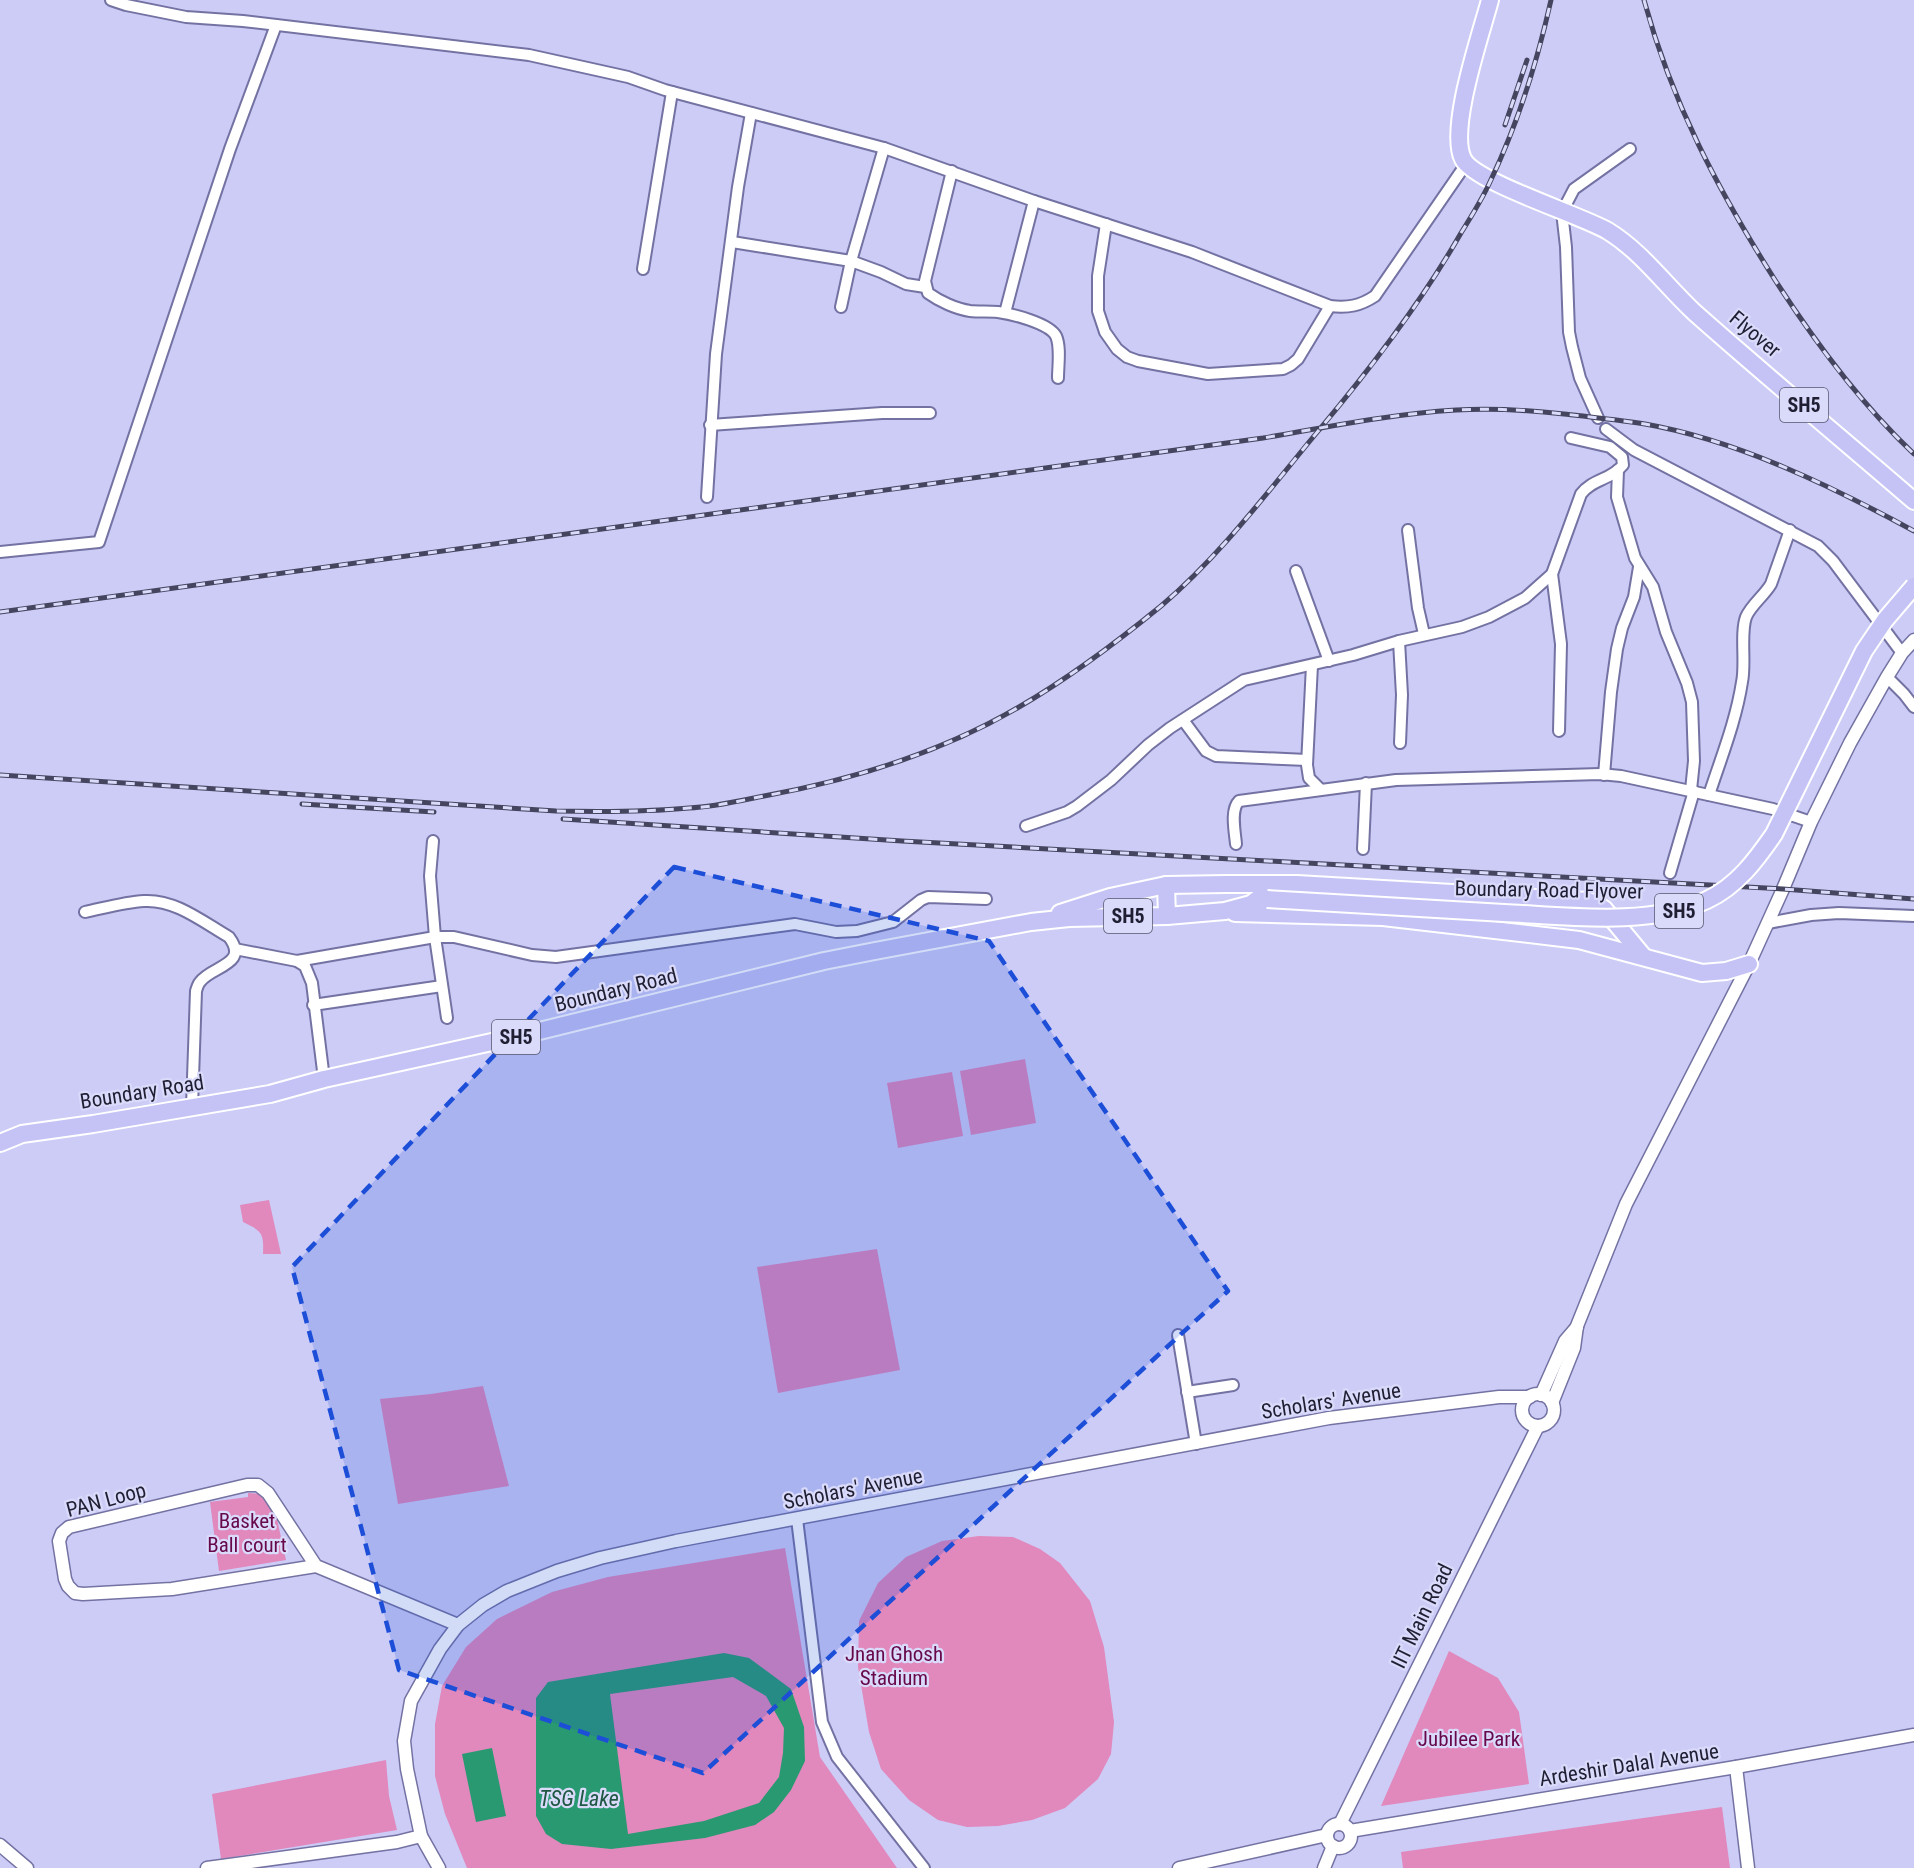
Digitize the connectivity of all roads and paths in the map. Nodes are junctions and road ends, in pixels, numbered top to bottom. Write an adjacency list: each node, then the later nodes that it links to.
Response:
1 (111, 0): 3 (street)
2 (1490, 0): 8 (main road)
3 (276, 25): 4 (street); 31 (street)
4 (672, 92): 5 (street); 15 (street)
5 (751, 113): 6 (street); 13 (street)
6 (884, 148): 9 (street); 14 (street)
7 (1630, 149): 11 (street)
8 (1466, 164): 11 (main road, SH5); 17 (street)
9 (952, 171): 10 (street); 16 (street)
10 (1034, 201): 12 (street); 19 (street)
11 (1562, 212): 22 (street); 28 (main road, Flyover / SH5)
12 (1106, 225): 17 (street); 17 (street)
13 (732, 242): 14 (street); 23 (street)
14 (851, 261): 16 (street); 18 (street)
15 (643, 270)
16 (925, 287): 19 (street)
17 (1330, 306)
18 (841, 307)
19 (1005, 313): 20 (street)
20 (1058, 378)
21 (930, 413): 23 (street)
22 (1598, 418)
23 (711, 425): 27 (street)
24 (1606, 429): 30 (street)
25 (1571, 438): 26 (street)
26 (1618, 470): 32 (street); 34 (street)
27 (707, 497)
28 (1914, 501)
29 (1408, 530): 36 (street)
30 (1790, 530): 39 (street); 52 (street)
31 (0, 552)
32 (1640, 567): 48 (street); 51 (street)
33 (1296, 571): 40 (street)
34 (1552, 574): 36 (street); 45 (street)
35 (1914, 586): 61 (main road, Boundary Road Flyover / SH5, bridge)
36 (1424, 634): 38 (street)
37 (1914, 640): 39 (street)
38 (1399, 641): 40 (street); 46 (street)
39 (1902, 653): 42 (street)
40 (1329, 661): 41 (street)
41 (1312, 665): 44 (street); 47 (street)
42 (1887, 677): 43 (street); 53 (street)
43 (1914, 707)
44 (1183, 720): 47 (street); 54 (street)
45 (1558, 731)
46 (1400, 743)
47 (1307, 760): 50 (street)
48 (1604, 775): 49 (street); 51 (street)
49 (1366, 783): 50 (street); 57 (street)
50 (1320, 789): 56 (street)
51 (1692, 791): 52 (street); 58 (street)
52 (1709, 795): 53 (street)
53 (1810, 822): 68 (street)
54 (1026, 826)
55 (433, 842): 69 (street)
56 (1236, 844)
57 (1363, 849)
58 (1670, 873)
59 (1239, 884): 60 (main road, Boundary Road); 61 (main road); 71 (main road, Boundary Road)
60 (1166, 885): 65 (main road); 67 (main road, Boundary Road / SH5)
61 (1263, 898): 63 (main road, Boundary Road Flyover / SH5)
62 (986, 899): 69 (street)
63 (1225, 911): 65 (main road, Boundary Road / SH5); 71 (main road)
64 (85, 912): 70 (street)
65 (1167, 916): 67 (main road, Boundary Road / SH5)
66 (1914, 916): 68 (street)
67 (1031, 922): 77 (main road, Boundary Road / SH5)
68 (1768, 923): 73 (street)
69 (435, 937): 72 (street); 74 (street)
70 (235, 949): 72 (street); 78 (street)
71 (1643, 956): 73 (main road)
72 (297, 962): 75 (street)
73 (1749, 964): 80 (street)
74 (442, 986): 75 (street); 76 (street)
75 (314, 1005): 77 (street)
76 (447, 1018)
77 (324, 1079): 78 (main road, Boundary Road / SH5)
78 (192, 1107): 79 (main road, Boundary Road / SH5)
79 (0, 1143)
80 (1577, 1326): 84 (street); 85 (street)
81 (1178, 1335): 83 (street)
82 (1233, 1385): 83 (street)
83 (1187, 1392): 87 (street)
84 (1536, 1396): 85 (street); 86 (street); 87 (street, Scholars' Avenue)
85 (1552, 1402): 86 (street)
86 (1538, 1426): 93 (street, IIT Main Road)
87 (1196, 1444): 88 (street, Scholars' Avenue)
88 (797, 1519): 90 (street, Scholars' Avenue); 100 (street)
89 (316, 1566): 89 (street, PAN Loop); 90 (street)
90 (458, 1625): 94 (street, Scholars' Avenue)
91 (1914, 1735): 92 (street, Ardeshir Dalal Avenue)
92 (1736, 1767): 93 (street, Ardeshir Dalal Avenue); 103 (street)
93 (1345, 1827): 95 (street); 95 (street)
94 (421, 1836): 98 (street); 99 (street, Scholars' Avenue)
95 (1330, 1841): 101 (street); 102 (street)
96 (0, 1845): 97 (street)
97 (27, 1868)
98 (207, 1868)
99 (439, 1868)
100 (924, 1868)
101 (1179, 1868)
102 (1324, 1868)
103 (1749, 1868)

